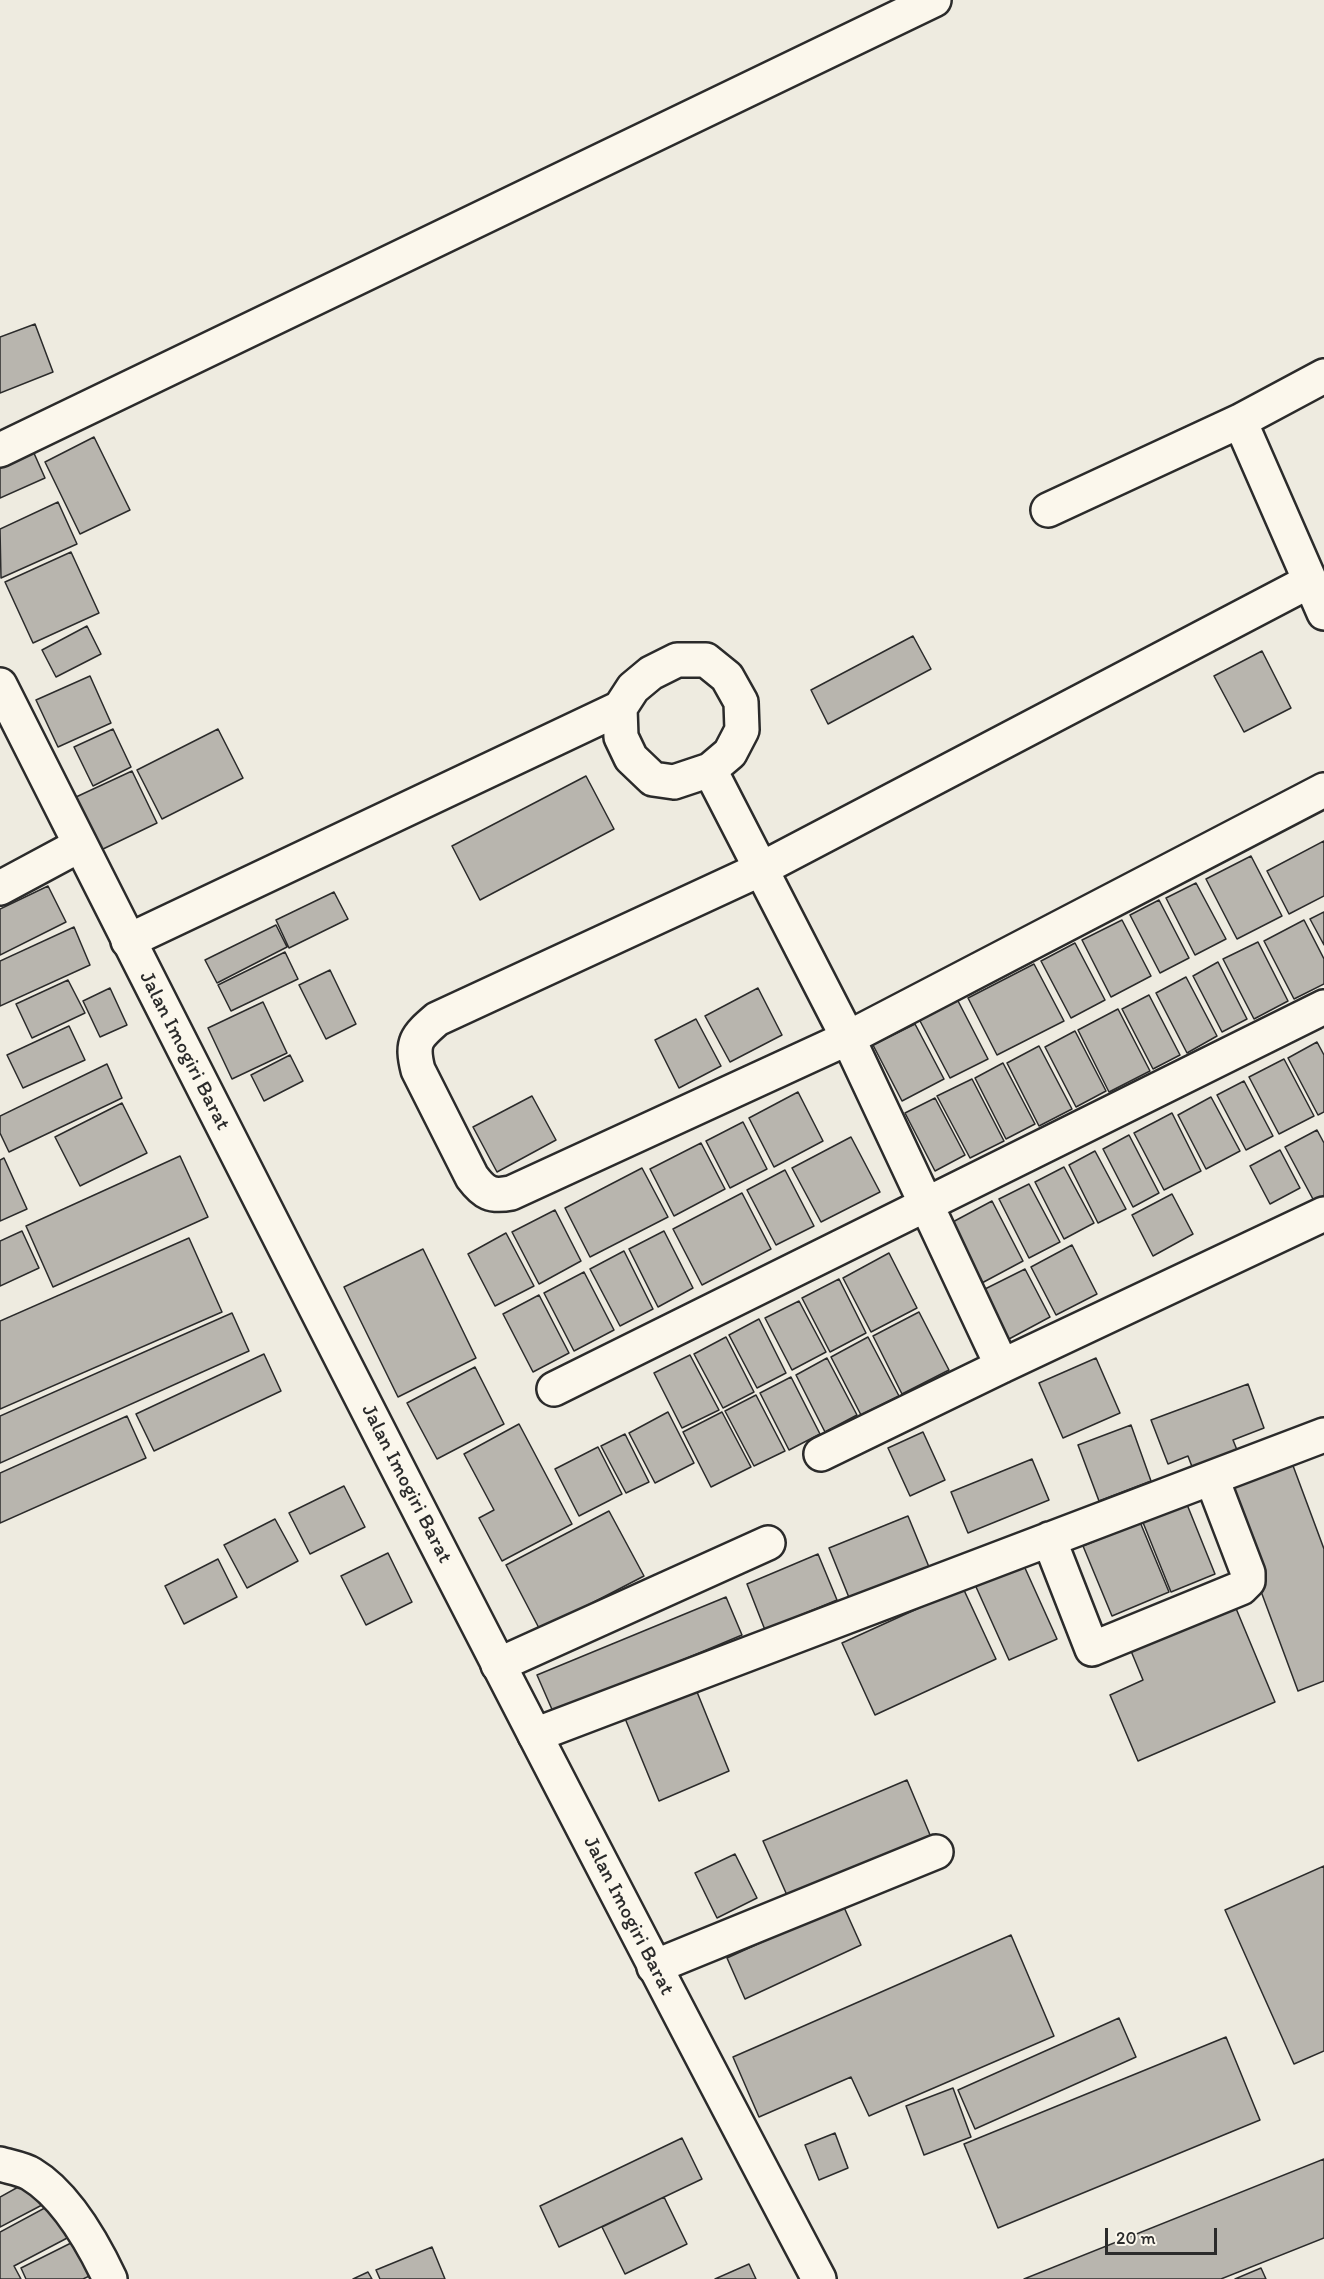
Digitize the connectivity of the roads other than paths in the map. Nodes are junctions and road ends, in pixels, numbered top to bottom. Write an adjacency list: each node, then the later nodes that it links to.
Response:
1 (934, 0): 4 (street)
2 (1324, 376): 3 (street)
3 (1240, 422): 5 (street); 6 (street)
4 (0, 450)
5 (1048, 510)
6 (1310, 581): 7 (street); 13 (street)
7 (1324, 613)
8 (0, 686): 12 (street, Jalan Imogiri Barat)
9 (620, 708): 10 (street); 10 (street); 15 (street)
10 (710, 770): 13 (street)
11 (1324, 790): 17 (street)
12 (80, 845): 14 (street); 15 (street, Jalan Imogiri Barat)
13 (761, 868): 17 (street); 17 (street)
14 (0, 888)
15 (128, 941): 27 (street, Jalan Imogiri Barat)
16 (1324, 1007): 18 (street)
17 (848, 1038): 18 (street)
18 (926, 1204): 20 (street); 21 (street)
19 (1324, 1214): 20 (street)
20 (1002, 1366): 23 (street)
21 (554, 1389)
22 (1324, 1435): 24 (street)
23 (821, 1454)
24 (1212, 1479): 25 (street); 25 (street)
25 (1049, 1539): 28 (street)
26 (768, 1543): 27 (street)
27 (498, 1665): 28 (street, Jalan Imogiri Barat)
28 (536, 1736): 30 (street, Jalan Imogiri Barat)
29 (936, 1851): 30 (street)
30 (654, 1967): 33 (street, Jalan Imogiri Barat)
31 (0, 2164): 32 (street)
32 (110, 2279)
33 (819, 2279)

